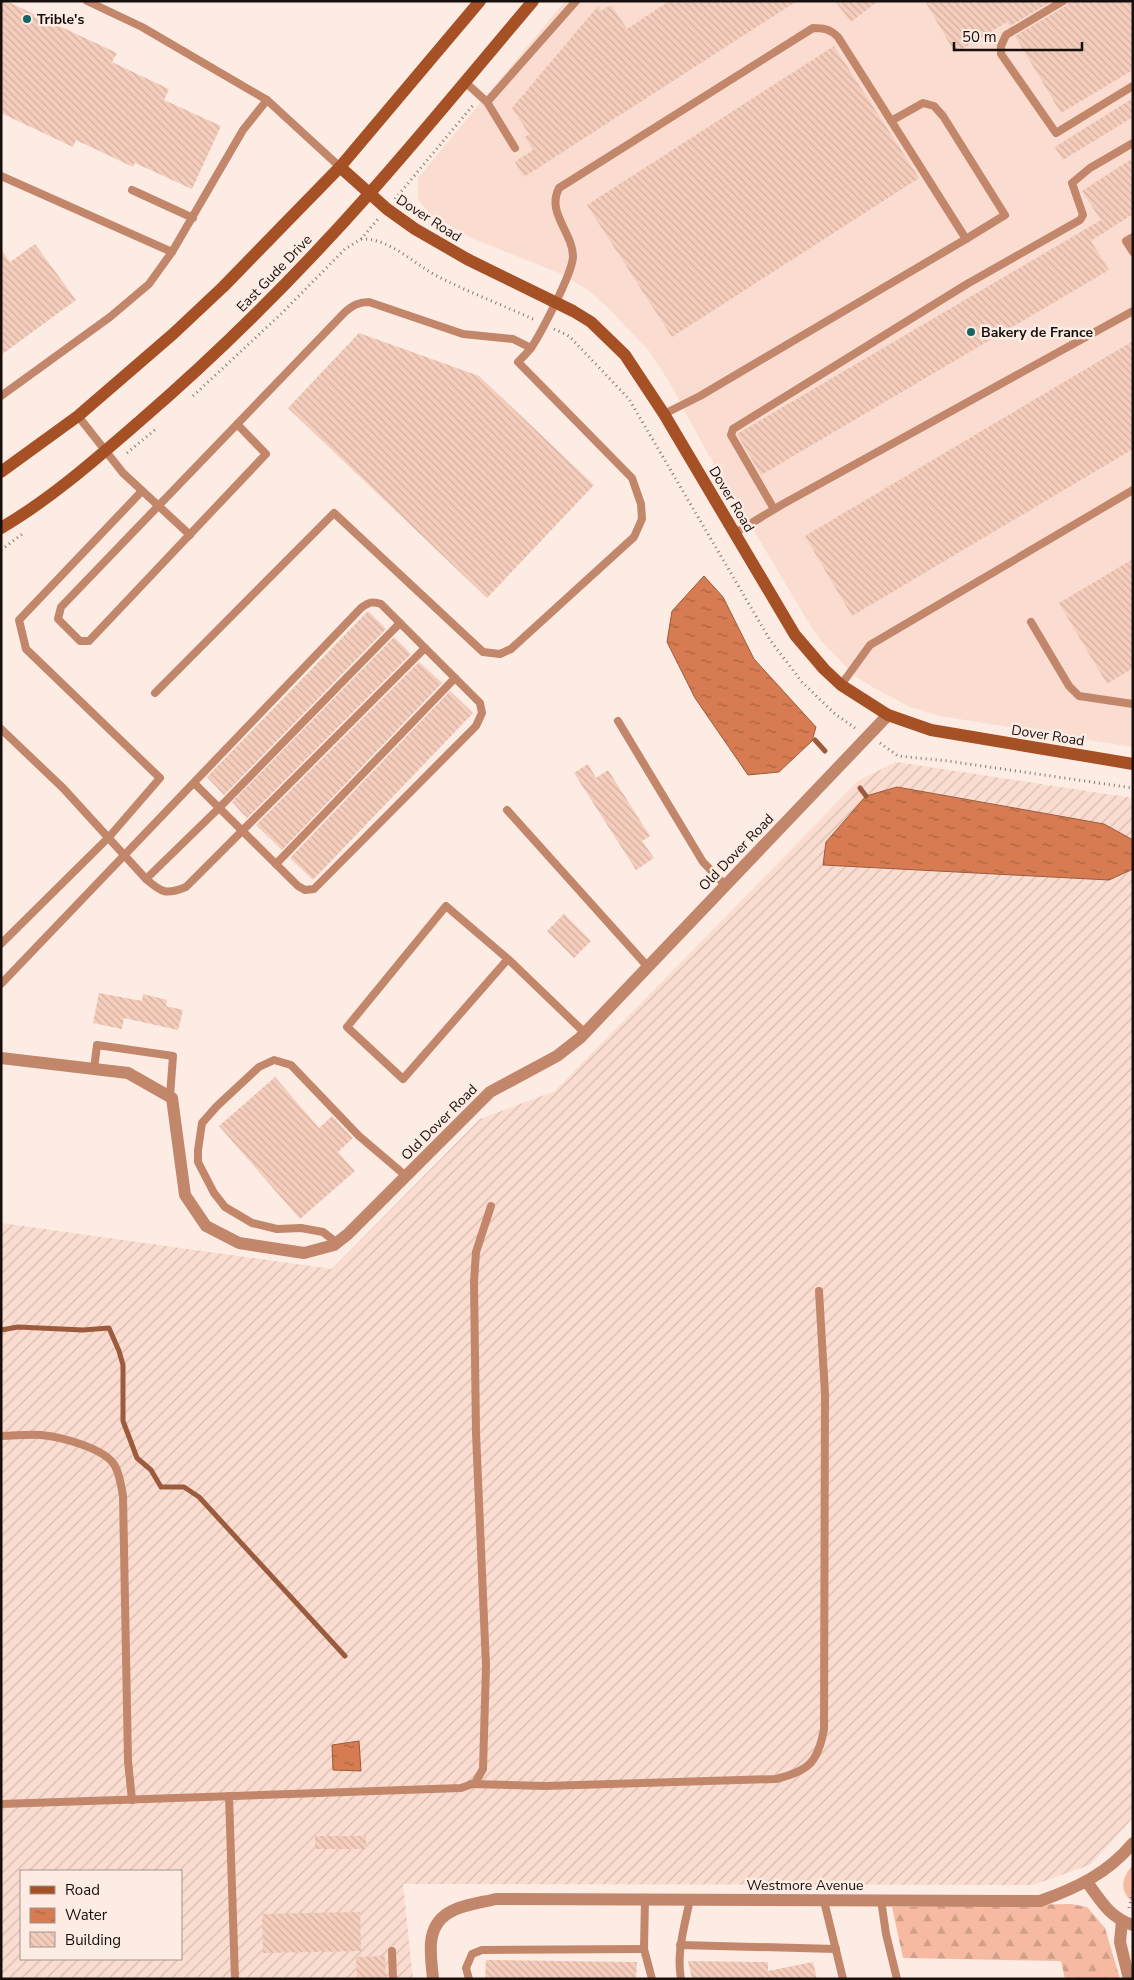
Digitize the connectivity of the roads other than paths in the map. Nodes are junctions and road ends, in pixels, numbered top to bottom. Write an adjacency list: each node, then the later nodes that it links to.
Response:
1 (87, 1): 8 (lane)
2 (480, 1): 13 (main road, East Gude Drive)
3 (533, 1): 6 (main road, East Gude Drive)
4 (576, 1): 9 (lane)
5 (1063, 1): 7 (lane)
6 (465, 82): 9 (lane); 16 (main road, East Gude Drive)
7 (1133, 86)
8 (267, 100): 13 (lane); 17 (lane)
9 (487, 102): 12 (lane)
10 (891, 121): 19 (lane); 19 (lane); 22 (lane)
11 (1133, 143): 34 (lane)
12 (515, 148)
13 (340, 167): 16 (main road, Dover Road); 27 (main road, East Gude Drive)
14 (1, 176): 20 (lane)
15 (132, 190): 17 (lane)
16 (370, 194): 22 (main road, Dover Road); 29 (main road, East Gude Drive)
17 (192, 218): 20 (lane)
18 (1133, 236): 21 (lane)
19 (966, 239): 26 (lane)
20 (172, 252): 25 (lane)
21 (1133, 252)
22 (556, 302): 24 (lane); 26 (main road, Dover Road)
23 (1133, 310): 34 (lane)
24 (531, 348): 28 (lane); 43 (lane)
25 (1, 396)
26 (664, 414): 36 (main road, Dover Road)
27 (78, 416): 29 (lane); 30 (main road, East Gude Drive)
28 (237, 424): 33 (lane); 37 (lane)
29 (106, 450): 32 (lane); 35 (main road, East Gude Drive)
30 (1, 472)
31 (1133, 490): 42 (lane)
32 (142, 491): 33 (lane); 53 (lane)
33 (158, 506): 37 (lane); 37 (lane)
34 (774, 509): 36 (lane)
35 (1, 528)
36 (735, 532): 42 (main road, Dover Road)
37 (190, 535)
38 (1031, 622): 44 (lane)
39 (400, 623): 40 (lane); 49 (lane); 50 (lane)
40 (425, 648): 41 (lane); 52 (lane)
41 (455, 678): 55 (lane); 55 (lane)
42 (841, 685): 45 (main road, Dover Road)
43 (155, 692)
44 (1133, 704)
45 (888, 715): 48 (main road, Dover Road); 57 (street, Old Dover Road)
46 (618, 721): 57 (lane)
47 (1, 729): 53 (lane)
48 (1133, 764)
49 (194, 783): 50 (lane); 54 (lane)
50 (219, 808): 52 (lane); 56 (lane)
51 (507, 810): 60 (lane)
52 (243, 832): 55 (lane); 56 (lane)
53 (109, 837): 54 (lane); 58 (lane)
54 (125, 854): 56 (lane); 61 (lane)
55 (276, 864)
56 (146, 879)
57 (725, 885): 60 (street, Old Dover Road)
58 (1, 944)
59 (508, 958): 59 (lane); 62 (lane)
60 (648, 967): 62 (street, Old Dover Road)
61 (1, 984)
62 (585, 1032): 66 (street, Old Dover Road)
63 (1, 1058): 64 (street)
64 (94, 1069): 65 (street); 65 (lane)
65 (170, 1096): 68 (street, Old Dover Road)
66 (406, 1176): 68 (street, Old Dover Road); 68 (lane)
67 (491, 1206): 71 (lane)
68 (337, 1243)
69 (818, 1291): 71 (lane)
70 (1, 1436): 73 (lane)
71 (471, 1784): 72 (lane)
72 (229, 1796): 73 (lane); 86 (lane)
73 (132, 1800): 74 (lane)
74 (1, 1804)
75 (1133, 1843): 76 (street, Westmore Avenue)
76 (1087, 1882): 79 (street, Westmore Avenue); 81 (street)
77 (645, 1898): 78 (street, Westmore Avenue); 83 (lane); 88 (street, Westmore Avenue)
78 (690, 1899): 80 (street, Westmore Avenue); 82 (lane)
79 (881, 1900): 80 (street, Westmore Avenue); 93 (lane)
80 (824, 1901): 84 (lane)
81 (1128, 1923): 94 (street)
82 (680, 1945): 84 (lane); 91 (lane)
83 (644, 1949): 89 (lane); 90 (lane)
84 (836, 1949): 92 (lane)
85 (392, 1951): 87 (lane)
86 (235, 1979)
87 (393, 1979)
88 (433, 1979)
89 (469, 1979)
90 (652, 1979)
91 (682, 1979)
92 (844, 1979)
93 (897, 1979)
94 (1129, 1979)

